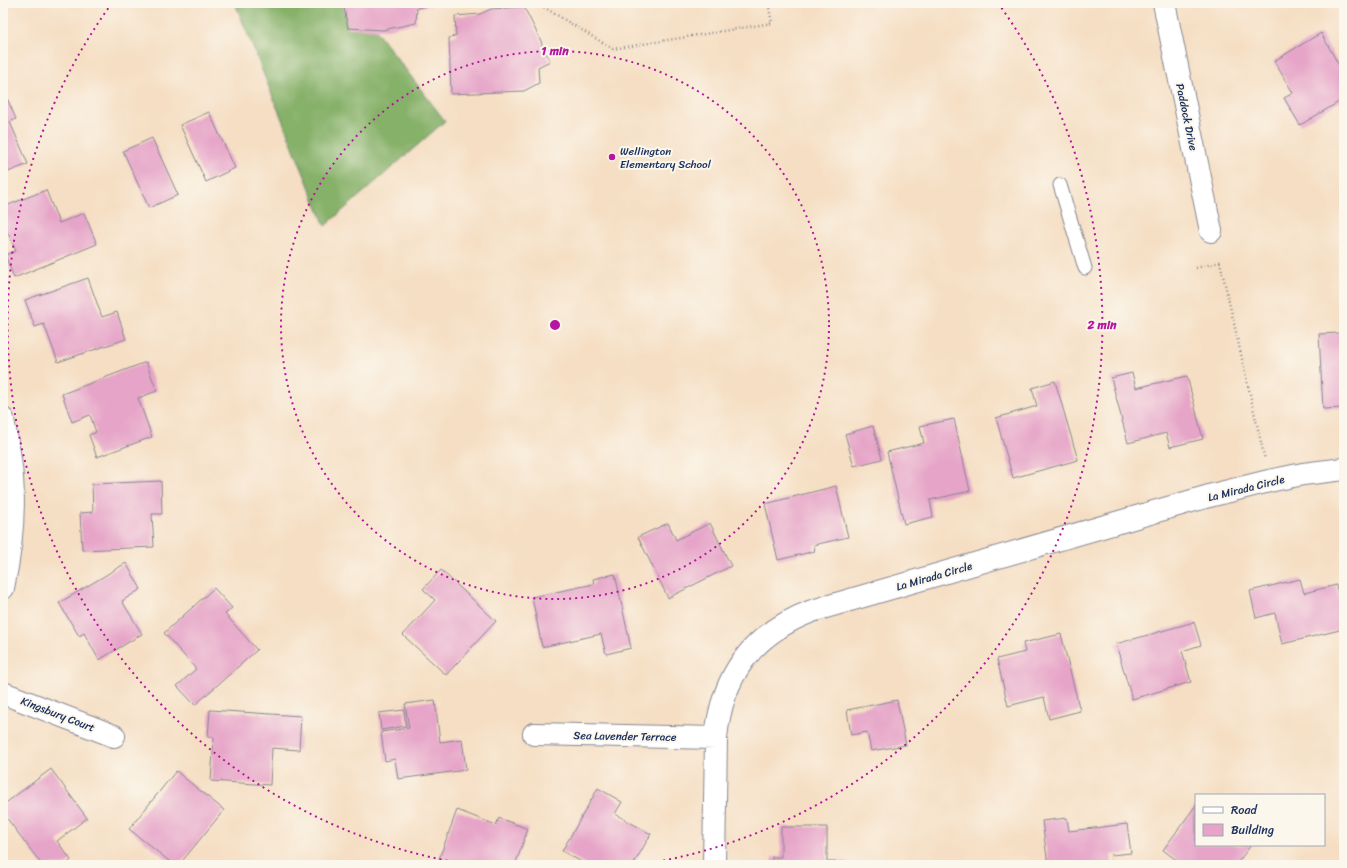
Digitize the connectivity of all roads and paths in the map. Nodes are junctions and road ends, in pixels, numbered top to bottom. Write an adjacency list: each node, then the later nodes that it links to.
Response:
1 (537, 3): 2 (path)
2 (768, 3)
3 (1164, 3): 5 (street, Paddock Drive)
4 (1060, 185): 6 (lane)
5 (1211, 231)
6 (1085, 268)
7 (1196, 268): 10 (path)
8 (3, 419): 11 (street)
9 (1344, 469): 10 (street, La Mirada Circle)
10 (1270, 481): 15 (street, La Mirada Circle)
11 (3, 588)
12 (3, 693): 14 (street, Kingsbury Court)
13 (534, 734): 15 (street, Sea Lavender Terrace)
14 (114, 736)
15 (716, 738): 16 (street, La Mirada Circle)
16 (714, 865)

